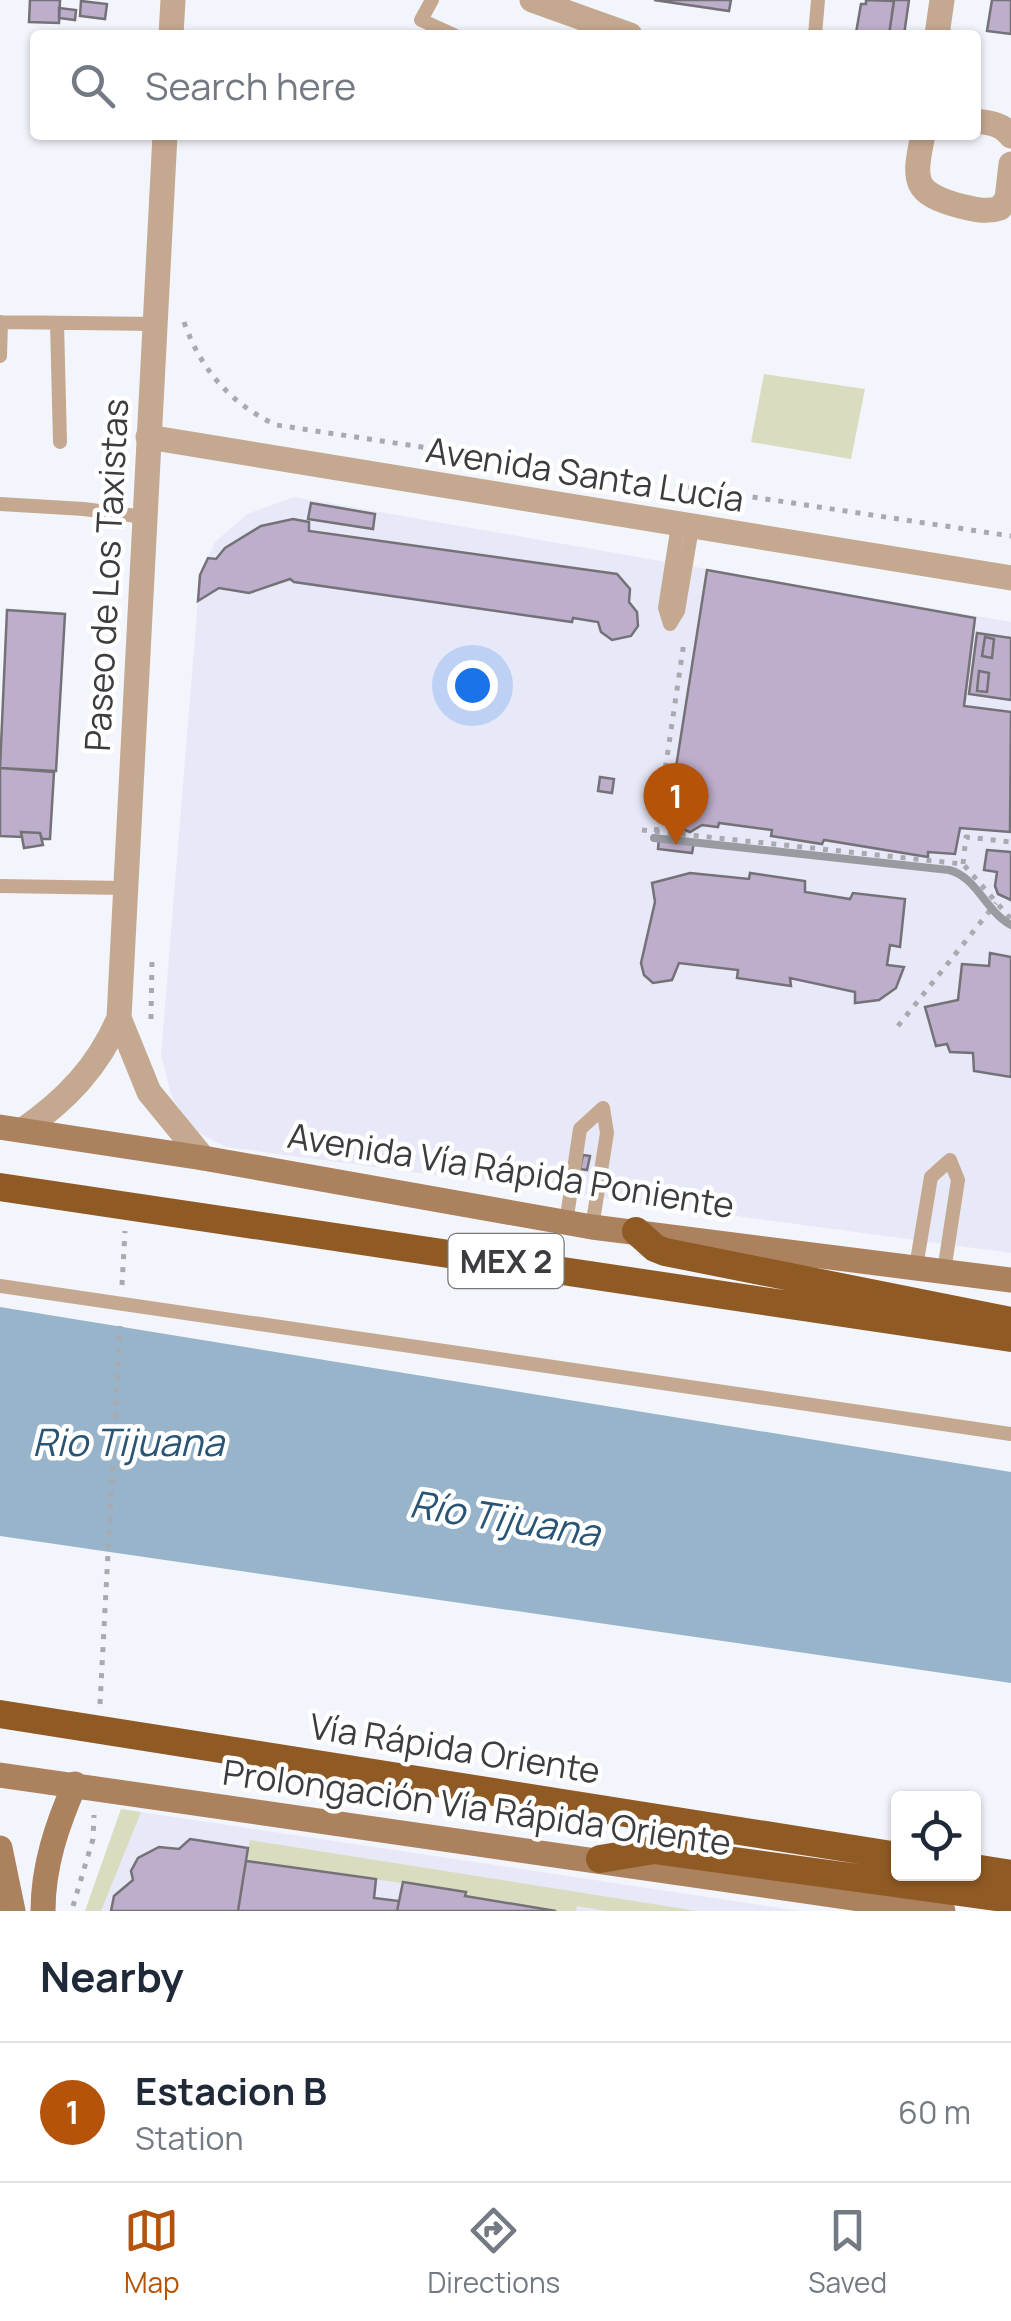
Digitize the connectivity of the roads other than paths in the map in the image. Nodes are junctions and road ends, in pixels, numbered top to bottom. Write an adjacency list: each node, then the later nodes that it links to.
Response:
1 (173, 0): 7 (street)
2 (432, 0): 8 (lane)
3 (532, 0): 6 (street)
4 (818, 0): 10 (lane)
5 (942, 0): 11 (street)
6 (578, 8): 9 (street)
7 (171, 30)
8 (443, 30)
9 (620, 30)
10 (815, 30)
11 (938, 30)
12 (981, 122): 13 (street)
13 (1011, 136)
14 (166, 140): 19 (street, Paseo de Los Taxistas)
15 (922, 140): 16 (street)
16 (1011, 164)
17 (0, 322): 18 (lane); 20 (lane)
18 (58, 323): 19 (lane); 22 (lane)
19 (155, 324): 21 (street, Paseo de Los Taxistas)
20 (0, 356)
21 (148, 437): 24 (street, Paseo de Los Taxistas); 25 (street, Avenida Santa Lucía)
22 (60, 442)
23 (0, 504): 24 (lane)
24 (144, 517): 28 (street, Paseo de Los Taxistas)
25 (685, 526): 25 (lane); 26 (street, Avenida Santa Lucía)
26 (1011, 578)
27 (0, 886): 28 (lane)
28 (124, 888): 29 (street, Paseo de Los Taxistas)
29 (119, 1018): 30 (street, Paseo de Los Taxistas); 31 (street, Paseo de Los Taxistas)
30 (12, 1128): 31 (main road, Avenida Vía Rápida Poniente)
31 (204, 1158): 33 (main road, Avenida Vía Rápida Poniente)
32 (0, 1187): 40 (highway, MEX 2)
33 (579, 1225): 33 (lane); 34 (main road, Avenida Vía Rápida Poniente)
34 (636, 1231): 35 (main road, Avenida Vía Rápida Poniente); 39 (highway)
35 (916, 1267): 36 (main road, Avenida Vía Rápida Poniente); 36 (lane)
36 (944, 1271): 37 (main road, Avenida Vía Rápida Poniente)
37 (1011, 1280)
38 (0, 1286): 41 (lane)
39 (1011, 1321)
40 (1011, 1338)
41 (1011, 1434)
42 (0, 1714): 45 (highway, Vía Rápida Oriente)
43 (0, 1775): 44 (main road, Prolongación Vía Rápida Oriente)
44 (85, 1792): 47 (main road, Prolongación Vía Rápida Oriente); 52 (main road)
45 (891, 1855)
46 (1, 1859): 51 (main road)
47 (600, 1859): 50 (highway); 53 (main road, Prolongación Vía Rápida Oriente)
48 (981, 1869): 49 (highway)
49 (1011, 1874)
50 (1011, 1899)
51 (13, 1911)
52 (43, 1911)
53 (943, 1911)

